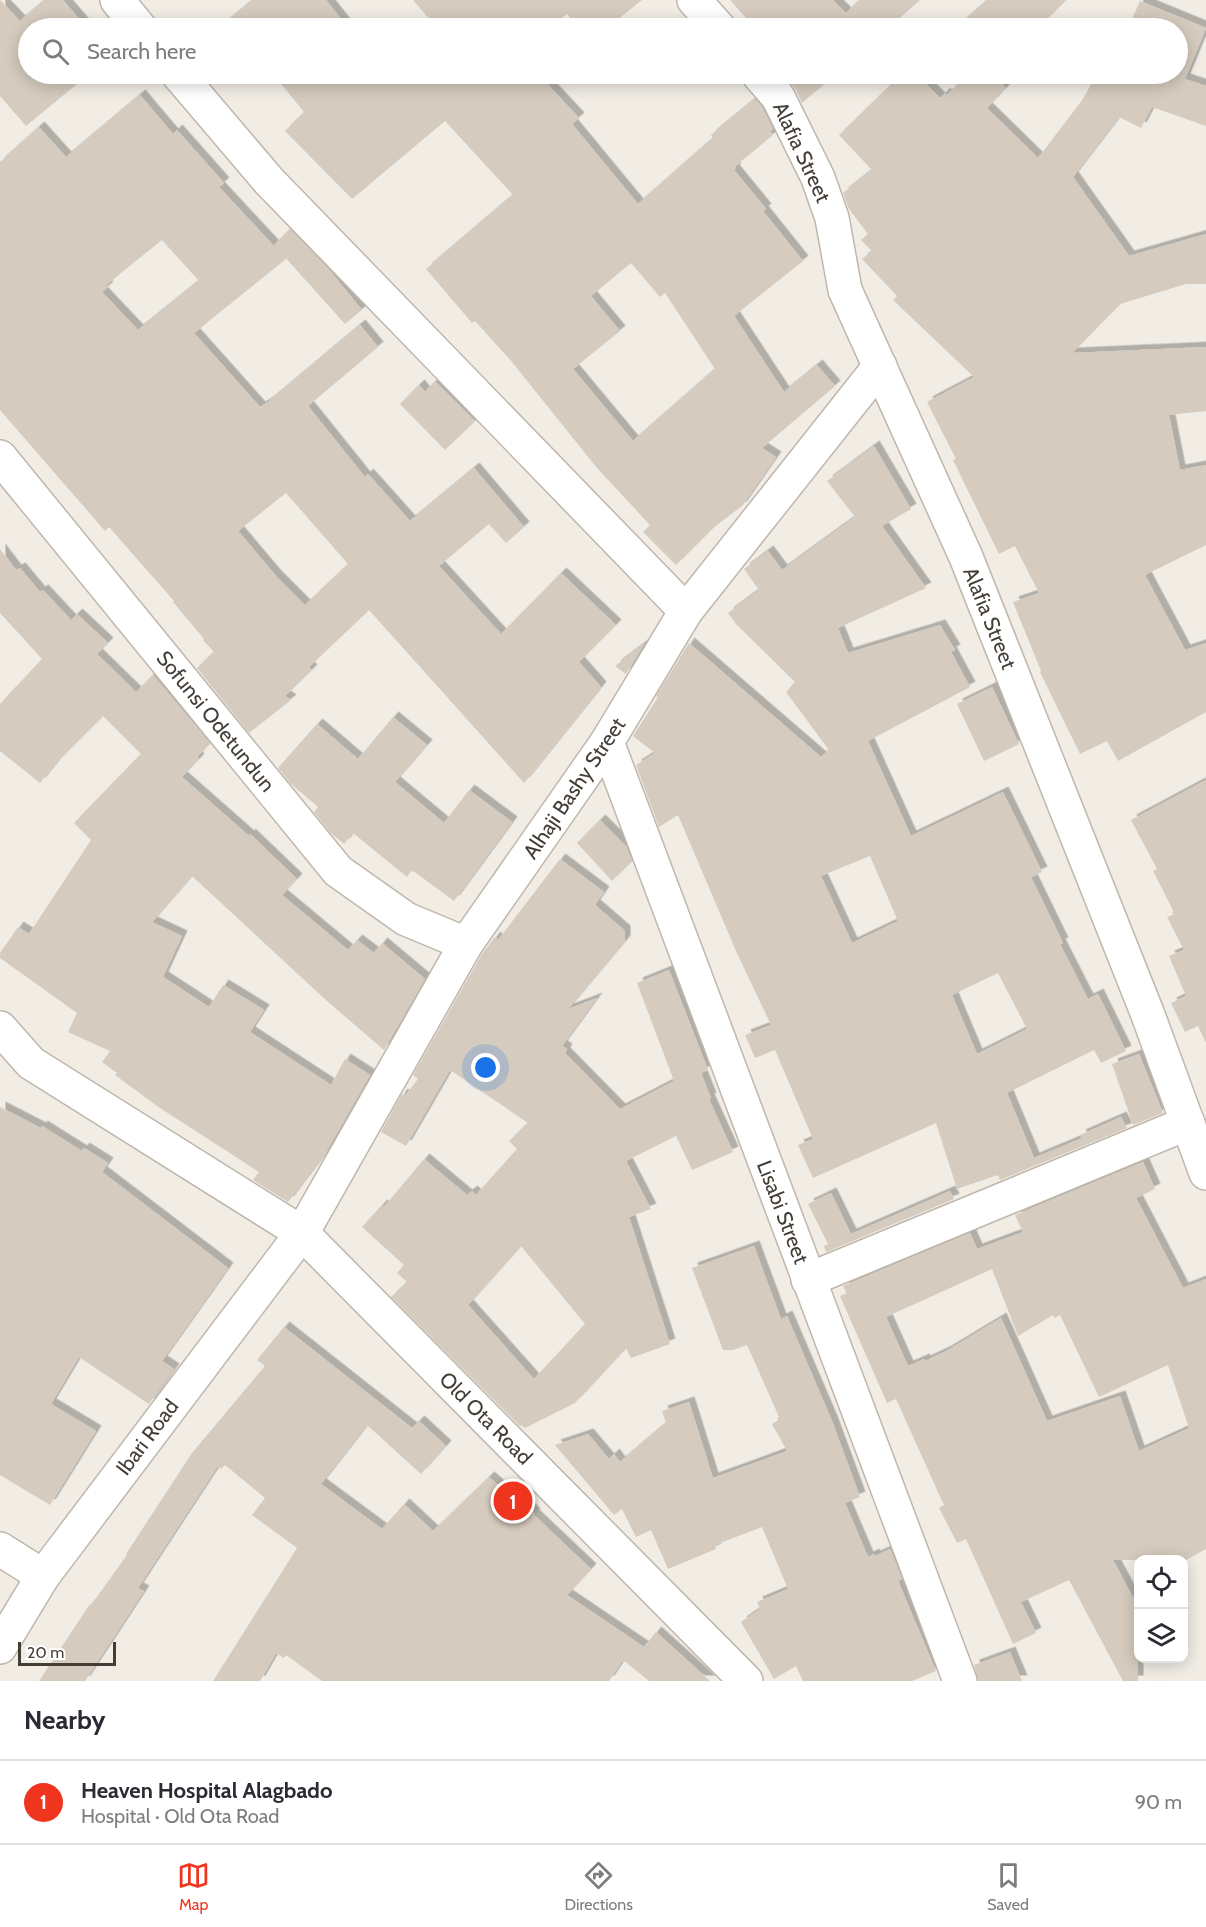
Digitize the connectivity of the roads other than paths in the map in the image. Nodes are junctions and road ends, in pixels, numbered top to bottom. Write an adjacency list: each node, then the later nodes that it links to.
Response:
1 (117, 0): 3 (street)
2 (694, 0): 4 (street)
3 (132, 18)
4 (710, 18)
5 (186, 84): 9 (street)
6 (767, 84): 7 (street, Alafia Street)
7 (880, 366): 9 (street, Alhaji Bashy Street); 13 (street, Alafia Street)
8 (0, 457): 11 (street, Sofunsi Odetundun)
9 (686, 611): 10 (street, Alhaji Bashy Street)
10 (607, 742): 11 (street, Alhaji Bashy Street); 16 (street, Lisabi Street)
11 (466, 944): 15 (street, Alhaji Bashy Street)
12 (0, 1028): 15 (street, Old Ota Road)
13 (1188, 1123): 14 (street, Alafia Street); 16 (street)
14 (1206, 1173)
15 (302, 1233): 18 (street, Ibari Road); 20 (street, Old Ota Road)
16 (808, 1280): 21 (street, Lisabi Street)
17 (0, 1549): 18 (street)
18 (43, 1576): 19 (street, Ibari Road)
19 (0, 1647)
20 (746, 1681)
21 (960, 1681)

